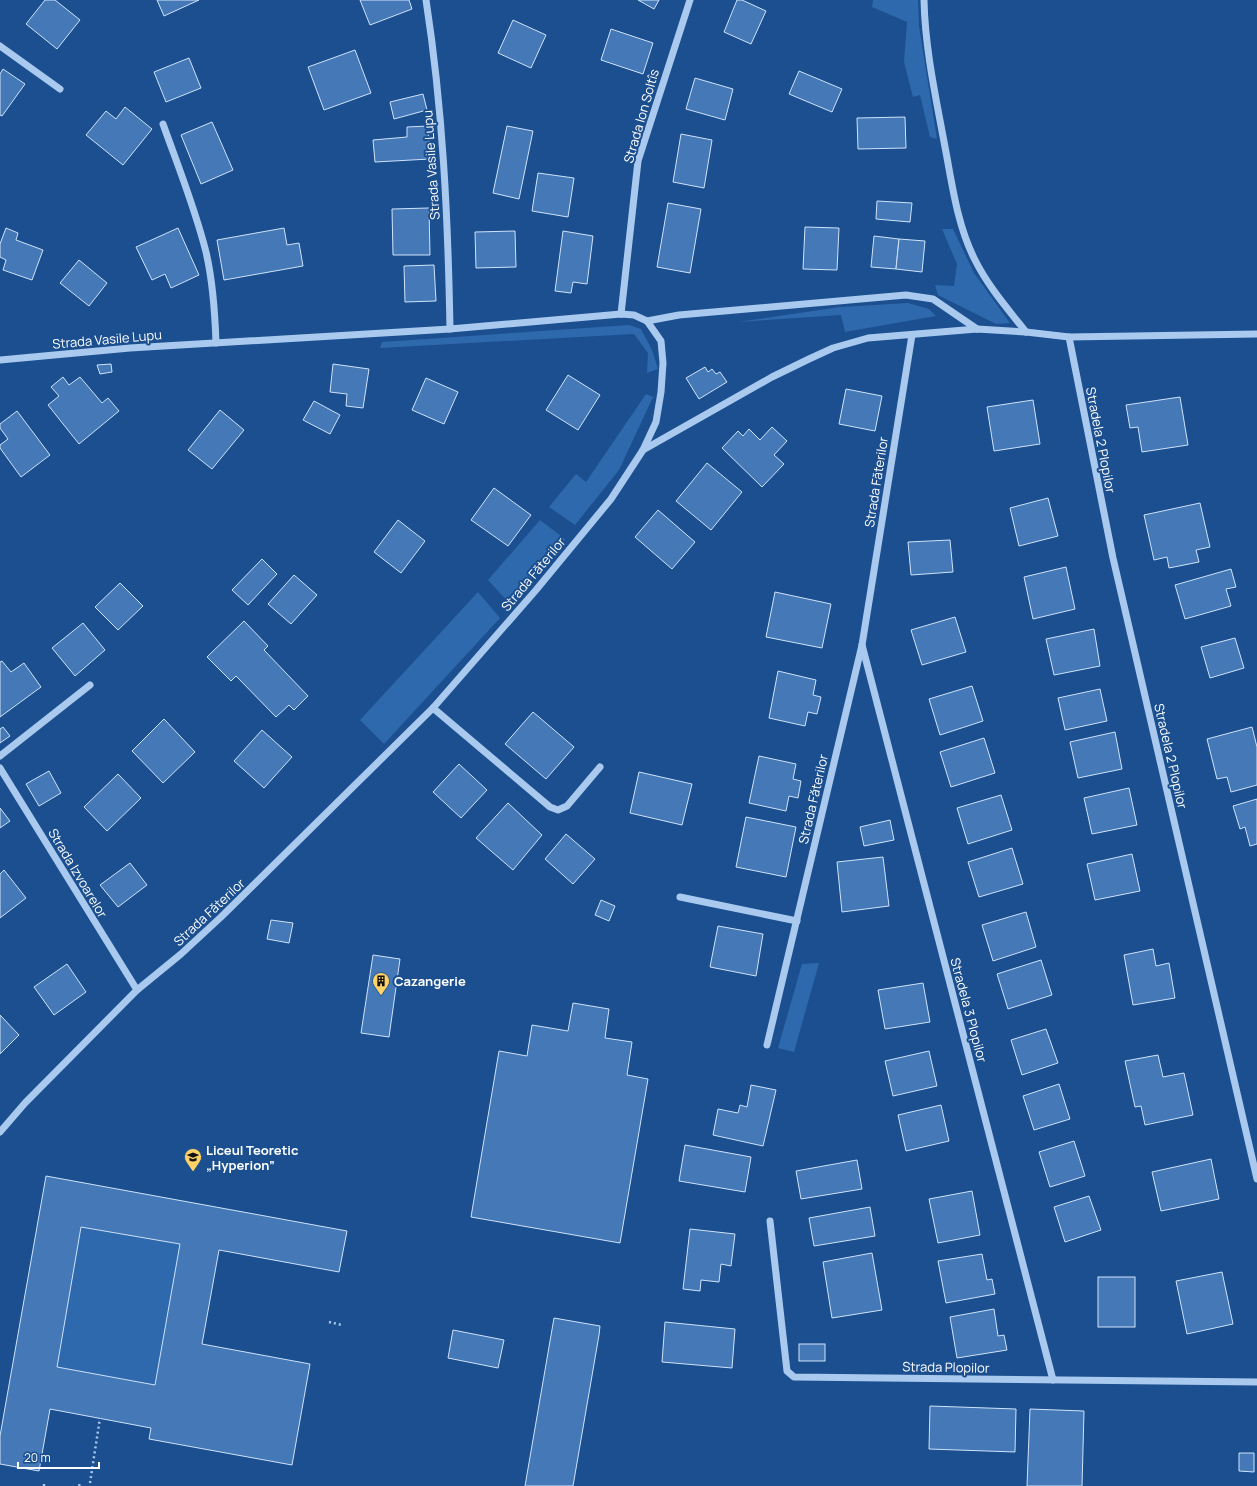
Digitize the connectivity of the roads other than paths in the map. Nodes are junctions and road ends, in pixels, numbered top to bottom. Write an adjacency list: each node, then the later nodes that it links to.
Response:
1 (426, 0): 9 (street, Strada Vasile Lupu)
2 (690, 0): 7 (street, Strada Ion Soltîs)
3 (924, 0): 11 (street)
4 (0, 46): 5 (street)
5 (60, 89)
6 (163, 124): 15 (street)
7 (621, 314): 8 (street, Strada Vasile Lupu); 9 (street, Strada Vasile Lupu)
8 (647, 321): 10 (street); 17 (street, Strada Făterilor)
9 (450, 329): 15 (street, Strada Vasile Lupu)
10 (976, 329): 11 (street); 13 (street)
11 (1026, 332): 14 (street)
12 (1257, 334): 14 (street)
13 (912, 335): 17 (street, Strada Făterilor); 18 (street, Strada Făterilor)
14 (1069, 337): 29 (street, Stradela 2 Plopilor)
15 (216, 343): 16 (street, Strada Vasile Lupu)
16 (0, 360)
17 (643, 450): 20 (street, Strada Făterilor)
18 (862, 645): 25 (street, Strada Făterilor); 31 (street, Stradela 3 Plopilor)
19 (90, 685): 21 (street)
20 (433, 708): 22 (street); 26 (street, Strada Făterilor)
21 (0, 756)
22 (600, 766)
23 (0, 768): 26 (street, Strada Izvoarelor)
24 (680, 897): 25 (street)
25 (797, 921): 27 (street, Strada Făterilor)
26 (137, 990): 28 (street, Strada Făterilor)
27 (767, 1044)
28 (0, 1132)
29 (1257, 1179)
30 (770, 1221): 31 (street, Strada Plopilor)
31 (1053, 1380): 32 (street, Strada Plopilor)
32 (1257, 1382)

